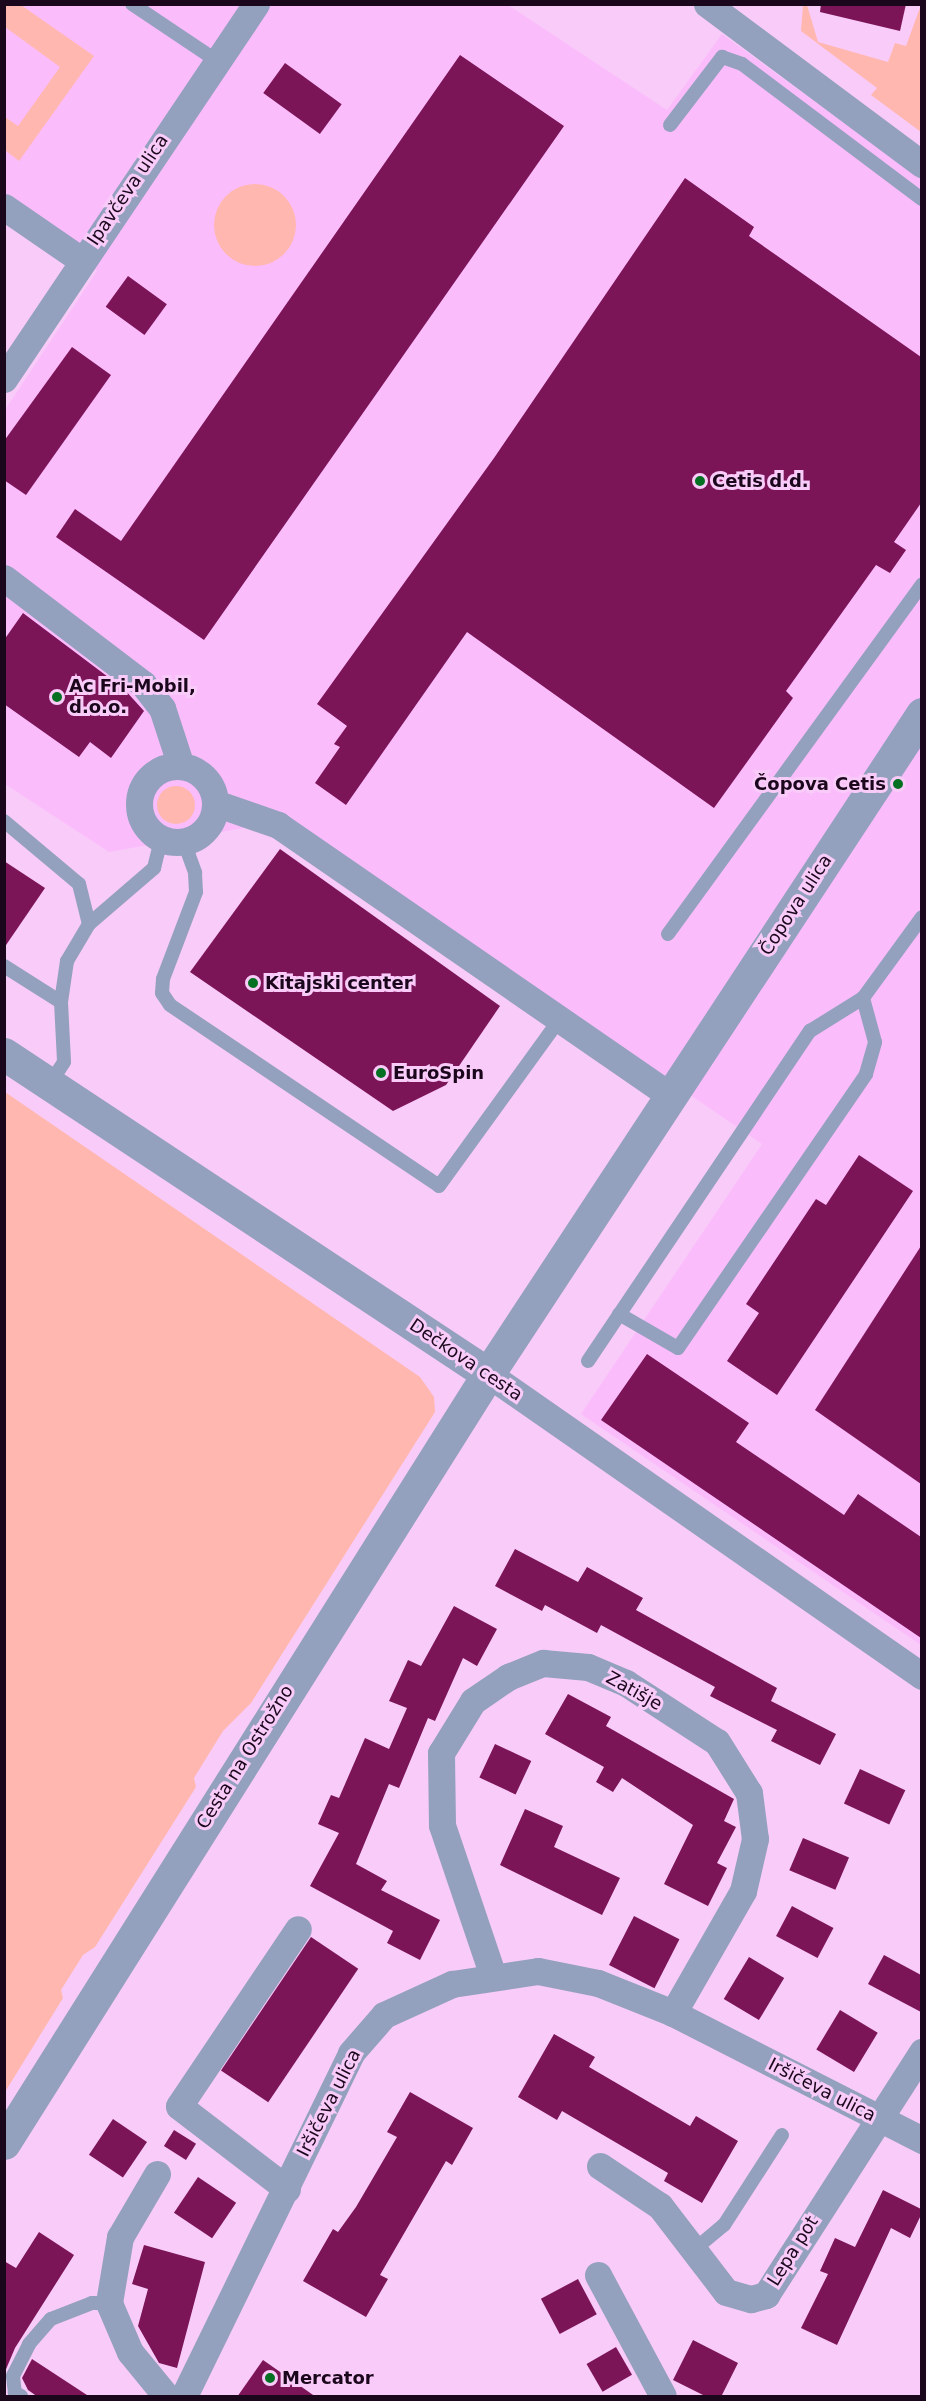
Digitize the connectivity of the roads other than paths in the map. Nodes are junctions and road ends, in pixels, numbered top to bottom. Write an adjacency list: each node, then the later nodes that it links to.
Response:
1 (256, 4): 4 (street, Ipavčeva ulica)
2 (707, 4): 6 (street)
3 (139, 6): 4 (lane)
4 (217, 61): 9 (street, Ipavčeva ulica)
5 (670, 125): 7 (lane)
6 (921, 164)
7 (921, 199)
8 (4, 207): 9 (street)
9 (81, 260): 10 (street, Ipavčeva ulica)
10 (4, 379)
11 (4, 579): 14 (street)
12 (921, 585): 20 (lane)
13 (921, 714): 27 (street, Čopova ulica)
14 (181, 766): 15 (street); 17 (street)
15 (215, 803): 17 (street); 24 (street)
16 (4, 821): 19 (lane)
17 (172, 841): 19 (lane); 24 (lane)
18 (921, 917): 22 (lane)
19 (89, 924): 23 (lane)
20 (668, 934)
21 (4, 966): 23 (lane)
22 (863, 998): 28 (lane); 28 (lane)
23 (61, 1002): 26 (lane)
24 (559, 1020): 27 (street)
25 (4, 1054): 26 (street, Dečkova cesta)
26 (49, 1085): 30 (street, Dečkova cesta)
27 (670, 1096): 30 (street, Čopova ulica)
28 (619, 1314): 29 (lane)
29 (588, 1361)
30 (488, 1374): 31 (street, Dečkova cesta); 39 (street, Cesta na Ostrožno)
31 (921, 1676)
32 (298, 1929): 42 (street)
33 (493, 1976): 34 (street, Iršičeva ulica); 34 (street, Zatišje); 42 (street, Iršičeva ulica)
34 (673, 2013): 36 (street, Iršičeva ulica)
35 (921, 2052): 36 (street, Lepa pot)
36 (877, 2118): 38 (street, Iršičeva ulica); 43 (street, Lepa pot)
37 (783, 2135): 43 (lane)
38 (921, 2140)
39 (4, 2143)
40 (600, 2166): 43 (street, Lepa pot)
41 (157, 2174): 45 (street)
42 (287, 2189): 48 (street, Iršičeva ulica)
43 (695, 2249)
44 (598, 2276): 49 (street)
45 (109, 2303): 46 (lane); 47 (street)
46 (21, 2397)
47 (166, 2397)
48 (184, 2397)
49 (663, 2397)

